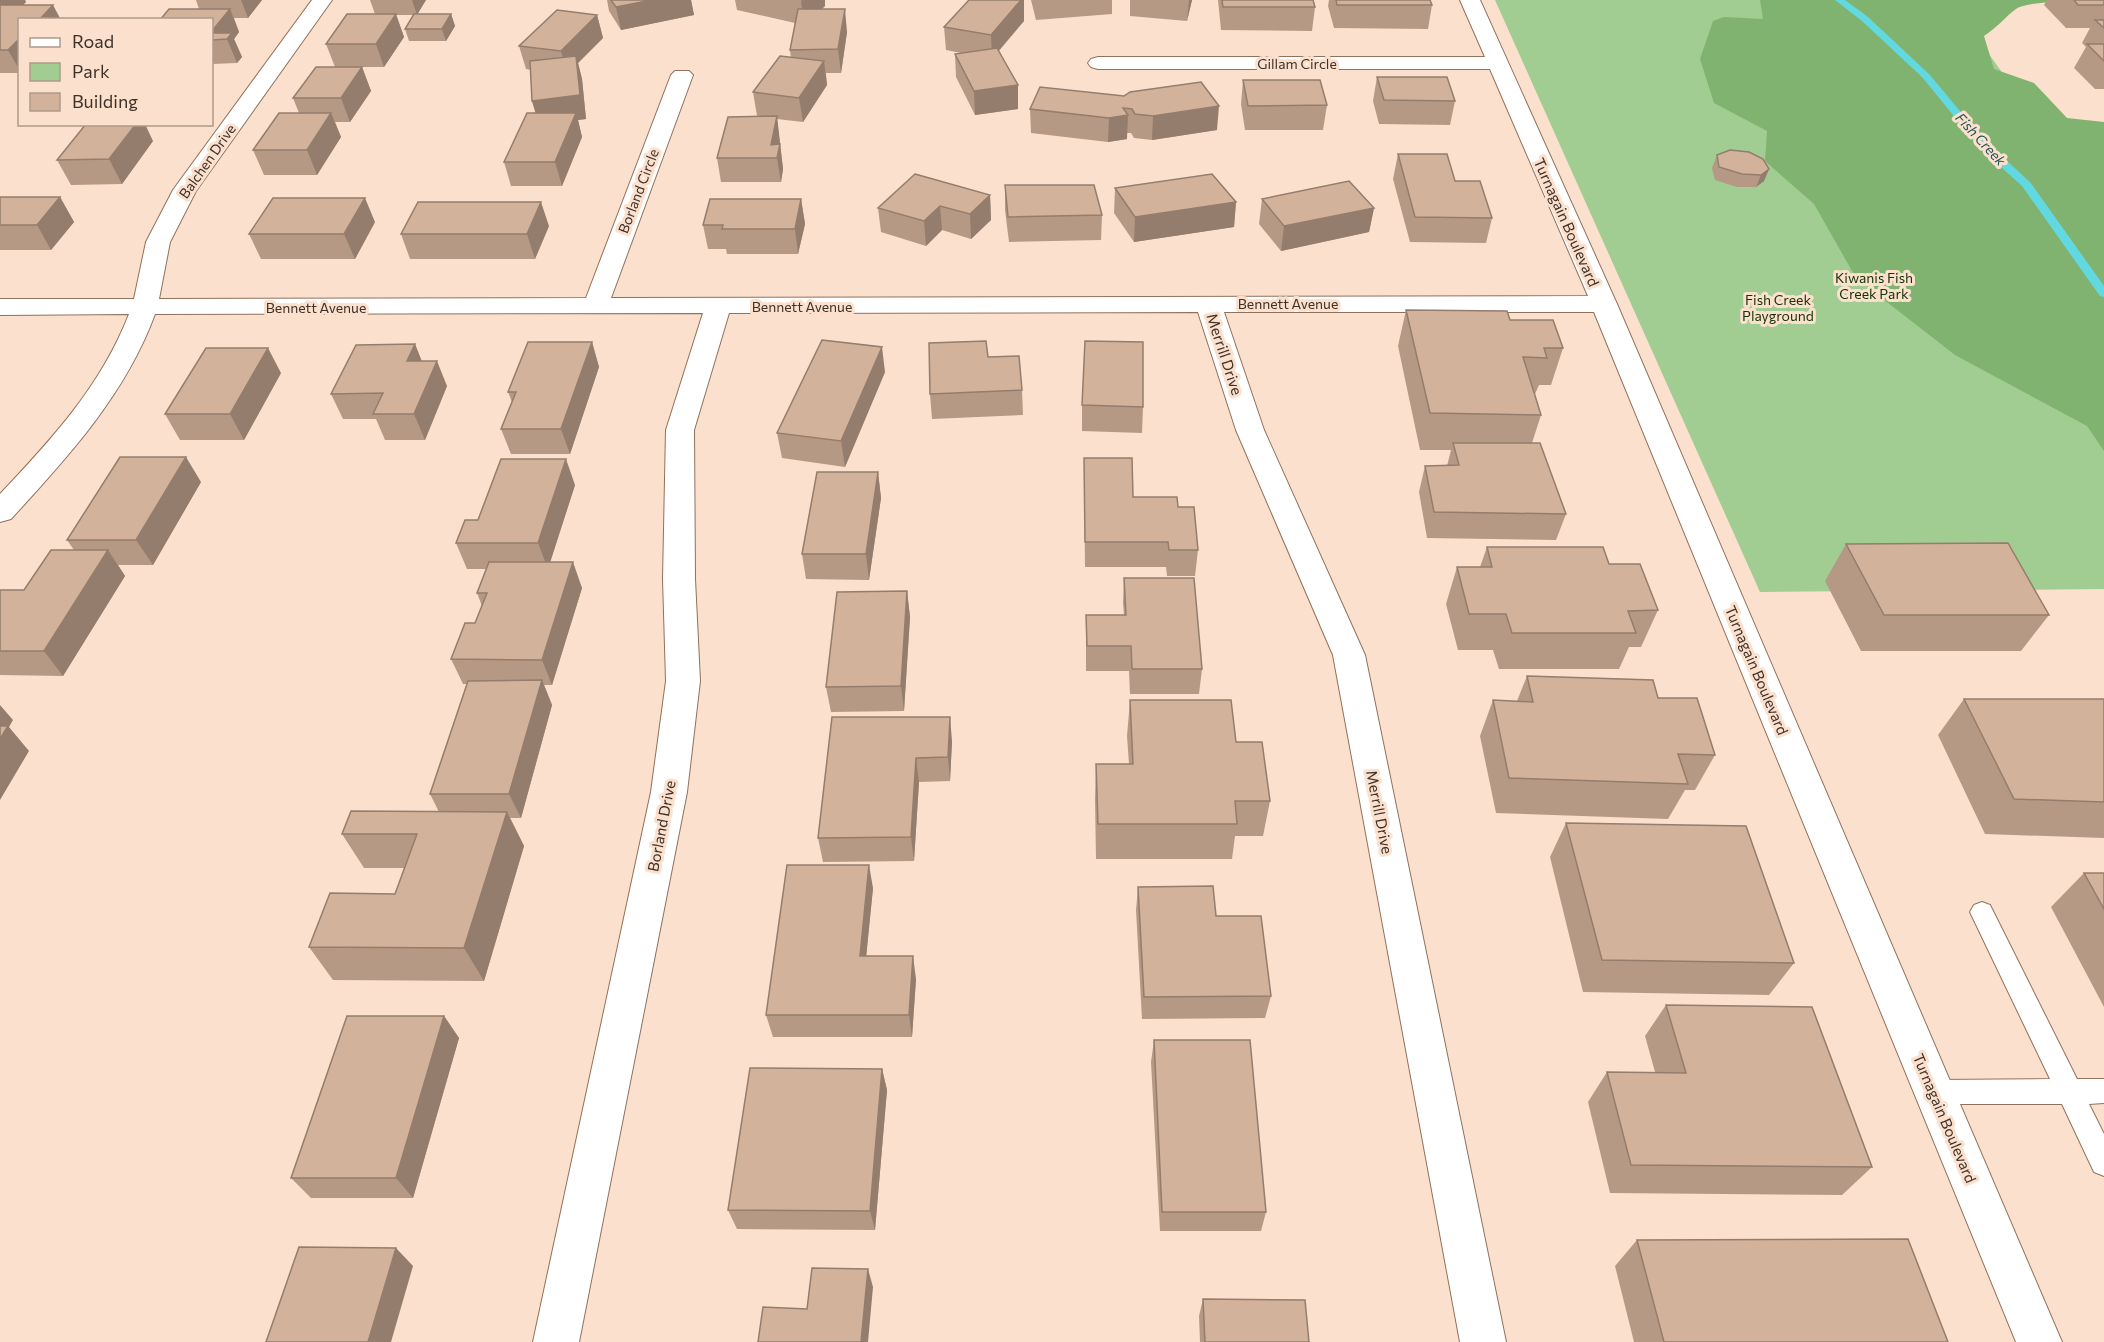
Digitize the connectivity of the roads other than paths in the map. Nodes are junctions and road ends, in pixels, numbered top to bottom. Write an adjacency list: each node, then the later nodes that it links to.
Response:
1 (322, 0): 8 (street, Balchen Drive)
2 (1470, 0): 4 (street, Turnagain Boulevard)
3 (1098, 63): 4 (street, Gillam Circle)
4 (1496, 63): 7 (street, Turnagain Boulevard)
5 (682, 75): 11 (street, Borland Circle)
6 (1208, 303): 7 (street, Bennett Avenue); 9 (street, Bennett Avenue); 19 (street, Merrill Drive)
7 (1604, 304): 16 (street, Turnagain Boulevard)
8 (145, 306): 10 (street, Bennett Avenue); 11 (street, Bennett Avenue); 12 (street, Balchen Drive)
9 (718, 306): 11 (street, Bennett Avenue); 18 (street, Borland Drive)
10 (0, 307)
11 (595, 307)
12 (0, 512)
13 (1982, 912): 14 (lane)
14 (2069, 1091): 15 (lane); 16 (lane); 17 (lane)
15 (2104, 1091)
16 (1934, 1092): 20 (street, Turnagain Boulevard)
17 (2104, 1163)
18 (556, 1342)
19 (1482, 1342)
20 (2039, 1342)

